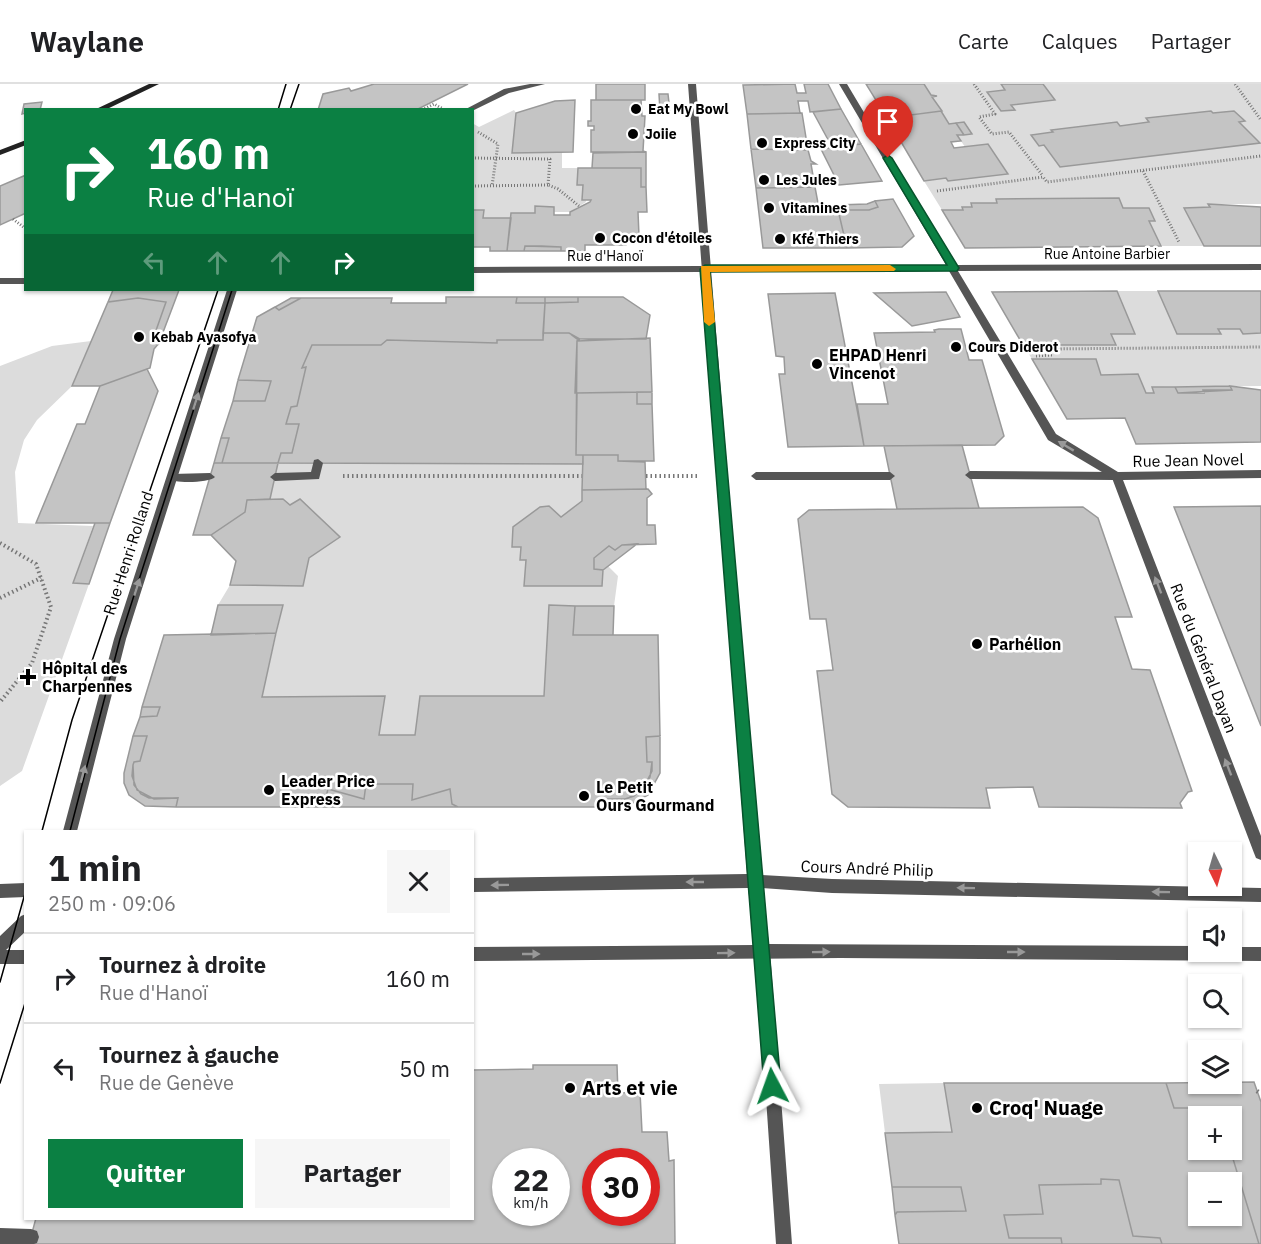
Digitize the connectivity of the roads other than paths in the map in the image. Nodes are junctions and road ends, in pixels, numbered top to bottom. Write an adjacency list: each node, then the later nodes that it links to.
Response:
1 (155, 84): 5 (main road)
2 (541, 84): 6 (street)
3 (692, 84): 11 (street)
4 (843, 84): 10 (street)
5 (102, 108)
6 (472, 108)
7 (24, 143): 8 (main road)
8 (0, 153)
9 (1261, 267): 10 (street, Rue Antoine Barbier)
10 (954, 268): 11 (street, Rue d'Hanoï); 21 (street, one-way to 10)
11 (705, 269): 12 (street, Rue d'Hanoï); 27 (street)
12 (474, 270)
13 (0, 281): 14 (street)
14 (24, 281)
15 (232, 291): 24 (street, Rue Henri Rolland, one-way to 15)
16 (318, 463): 23 (street)
17 (1261, 474): 21 (street, Rue Jean Novel)
18 (756, 476): 19 (street)
19 (890, 476)
20 (970, 476): 21 (street, Rue Jean Novel)
21 (1116, 476): 26 (street, Rue du Général Dayan, one-way to 21)
22 (210, 477): 24 (street)
23 (275, 477)
24 (172, 478): 25 (street, Rue Henri Rolland, one-way to 24)
25 (70, 830)
26 (1261, 853)
27 (754, 881): 28 (street, Cours André Philip, one-way to 28); 31 (street, Cours André Philip, one-way to 27); 34 (street)
28 (474, 885)
29 (24, 890): 30 (street)
30 (0, 891)
31 (1261, 895)
32 (24, 923): 33 (street)
33 (0, 946)
34 (763, 952): 35 (street, one-way to 34); 36 (street, one-way to 36); 41 (street)
35 (474, 954)
36 (1261, 954)
37 (0, 957): 38 (street)
38 (24, 957)
39 (0, 1236): 40 (street)
40 (31, 1237)
41 (784, 1244)

